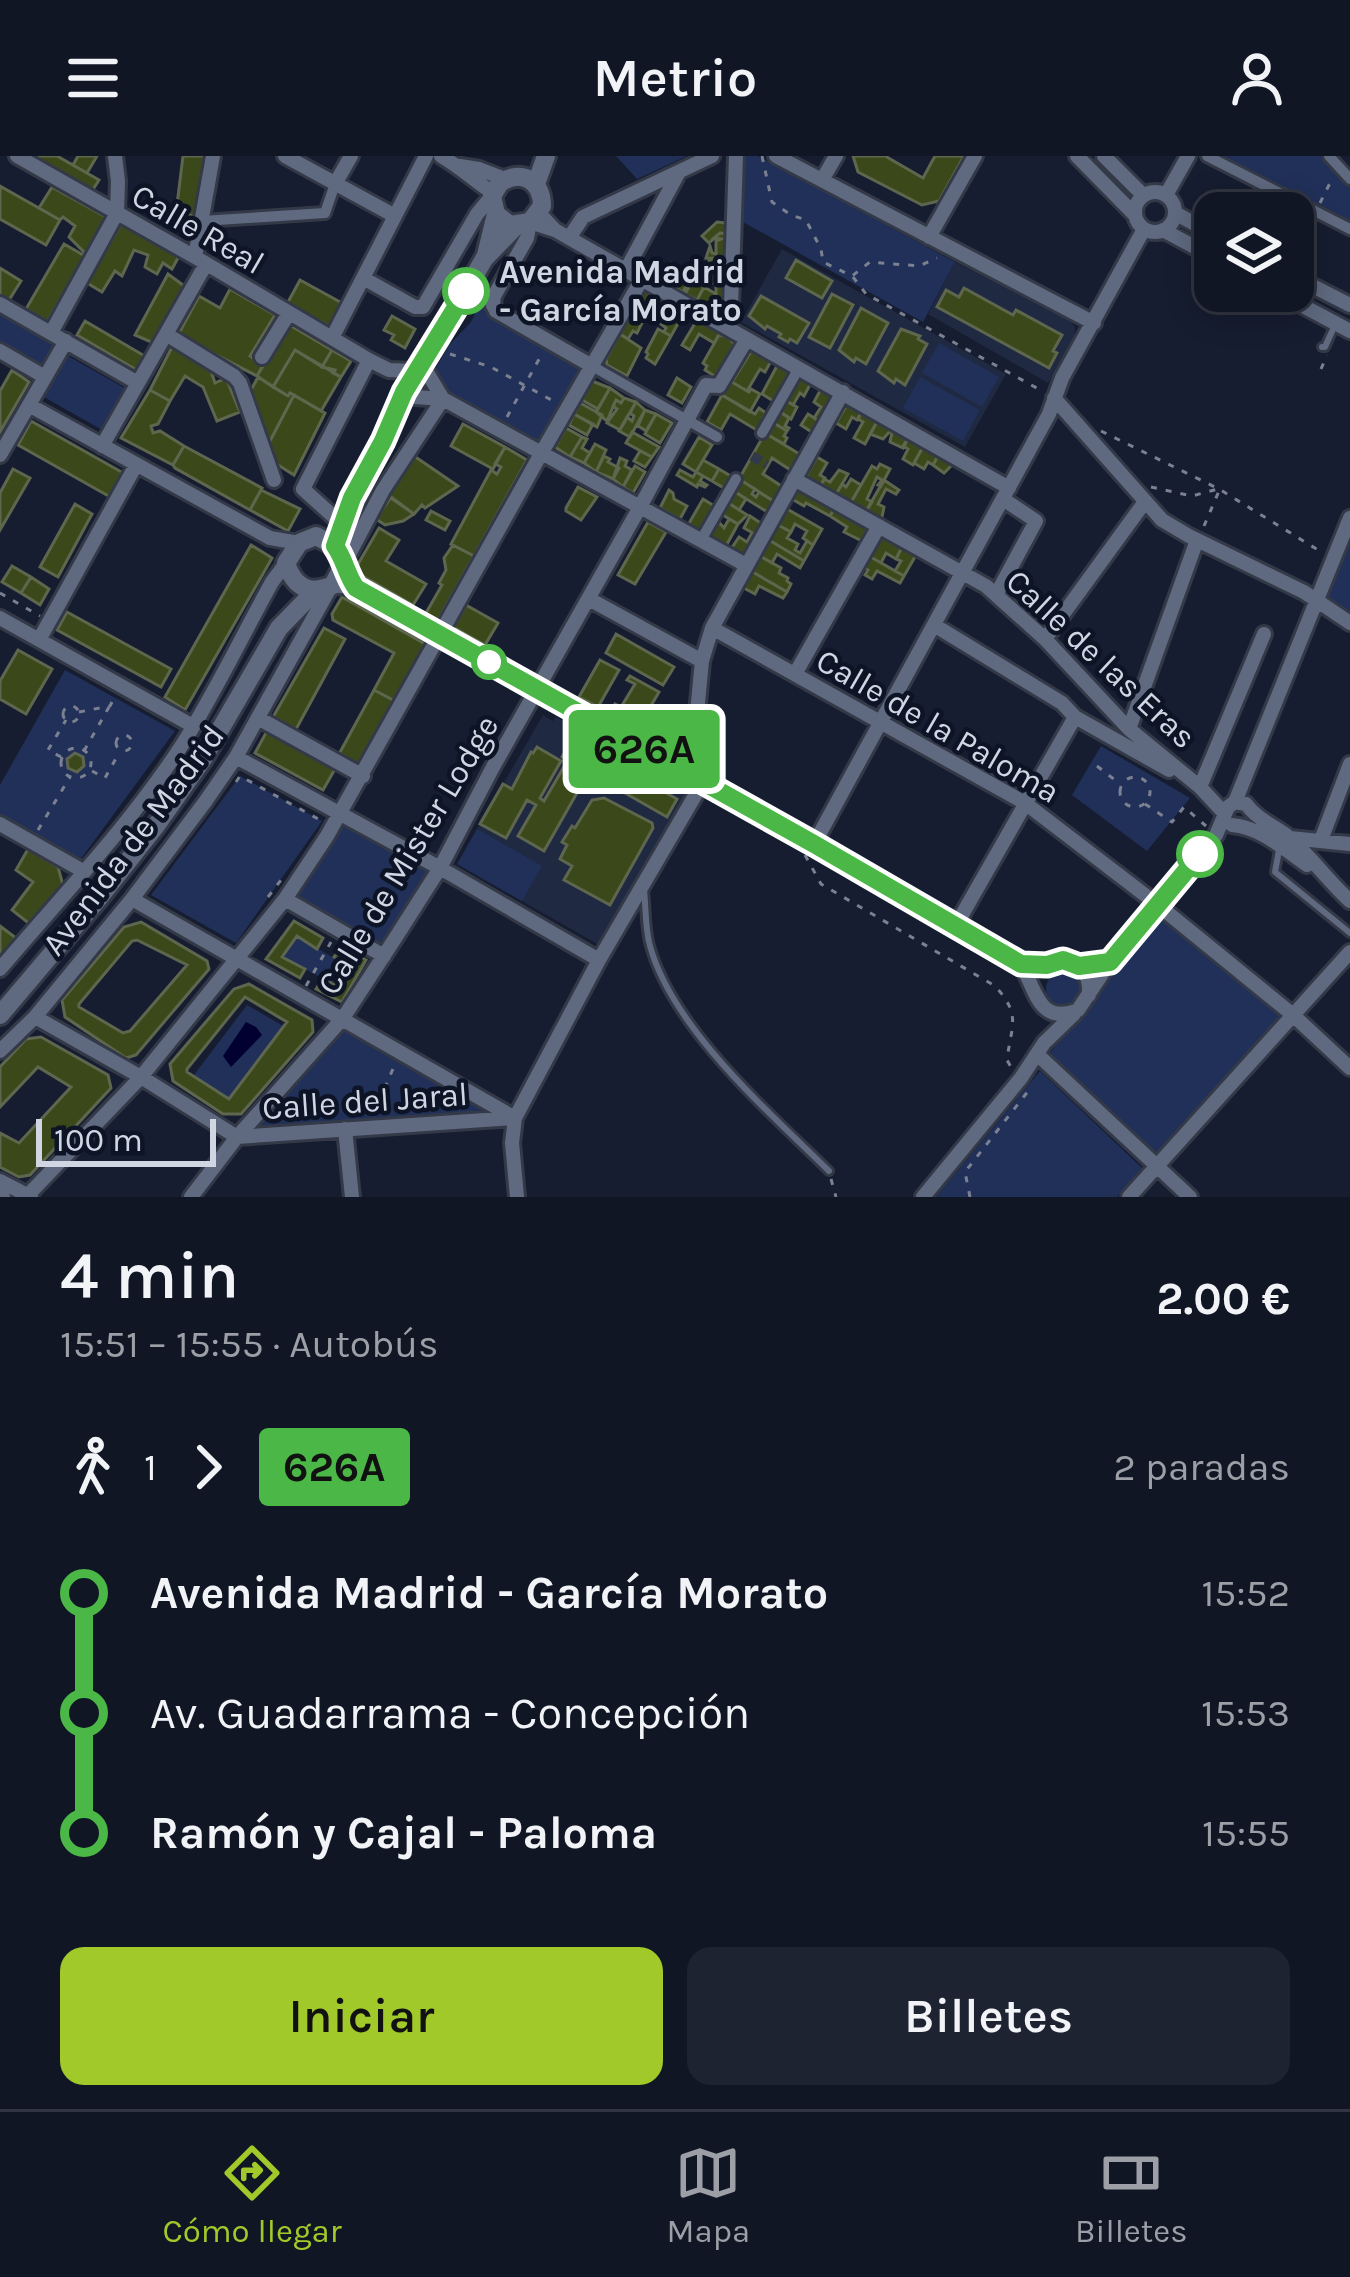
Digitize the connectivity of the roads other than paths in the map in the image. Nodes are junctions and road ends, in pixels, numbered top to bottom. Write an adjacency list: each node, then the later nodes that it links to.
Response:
1 (16, 156): 29 (street, Calle Real)
2 (115, 156): 29 (street)
3 (213, 156): 33 (street)
4 (285, 156): 25 (street)
5 (351, 156): 25 (street)
6 (426, 156): 32 (street)
7 (441, 156): 21 (street)
8 (534, 156): 26 (main road, Avenida de Madrid)
9 (546, 156): 26 (main road, Avenida de Madrid)
10 (712, 156): 22 (street)
11 (736, 156): 53 (street)
12 (776, 156): 24 (street)
13 (836, 156): 24 (street)
14 (975, 156): 40 (street)
15 (1077, 156): 31 (street)
16 (1104, 156): 27 (street)
17 (1188, 156): 28 (street)
18 (1207, 156): 37 (street)
19 (1329, 156): 23 (street)
20 (483, 163): 21 (street); 26 (street)
21 (460, 166): 26 (street)
22 (680, 172): 39 (street); 44 (street)
23 (1350, 179)
24 (822, 180): 40 (street)
25 (335, 184): 32 (street); 33 (street)
26 (507, 190): 34 (main road); 34 (main road); 43 (main road, Avenida de Madrid); 45 (street, Avenida de Madrid)
27 (1144, 195): 28 (street); 31 (street)
28 (1166, 195): 30 (street)
29 (117, 213): 42 (street, Calle Real); 55 (street)
30 (1175, 213): 35 (street); 38 (street)
31 (1134, 214): 36 (street)
32 (395, 215): 45 (street)
33 (202, 220): 42 (street)
34 (528, 220): 39 (street); 43 (main road, Avenida de Madrid); 64 (street)
35 (1194, 224)
36 (1144, 229): 38 (street); 52 (street)
37 (1350, 229)
38 (1163, 230): 41 (street)
39 (562, 234): 44 (street)
40 (929, 237): 52 (street)
41 (1194, 247)
42 (201, 260): 51 (street, Calle Real); 56 (street)
43 (484, 260): 67 (main road, Avenida de Madrid)
44 (626, 270): 46 (street)
45 (363, 278): 57 (street)
46 (642, 280): 53 (street); 64 (street)
47 (1314, 287): 49 (street)
48 (0, 304): 55 (street)
49 (1350, 305)
50 (1314, 312): 54 (street)
51 (290, 313): 57 (street, Calle Real); 62 (street, Calle Real)
52 (1094, 323): 72 (street)
53 (723, 325): 58 (street)
54 (1343, 327): 60 (lane)
55 (51, 333): 59 (street)
56 (166, 334): 69 (street); 84 (street)
57 (332, 338): 63 (street, Calle Real)
58 (747, 339): 65 (street); 75 (street, Calle de Mister Lodge)
59 (66, 341): 68 (street); 69 (street)
60 (1322, 347)
61 (0, 351): 68 (street)
62 (262, 357)
63 (369, 360): 66 (street, Calle Real); 89 (street)
64 (592, 366): 75 (street); 79 (street)
65 (799, 368): 70 (street); 76 (street)
66 (389, 370): 67 (street, Calle Real); 71 (street, Calle Real)
67 (422, 373): 71 (main road, Avenida de Madrid); 73 (street)
68 (45, 377): 74 (street)
69 (138, 383): 78 (street)
70 (843, 392): 83 (street); 85 (street)
71 (409, 395): 73 (street); 86 (main road, Avenida de Madrid)
72 (1054, 398): 85 (street); 87 (street)
73 (443, 399): 79 (street); 96 (street, Avenida de Madrid)
74 (29, 405): 78 (street); 80 (street)
75 (686, 421): 77 (street); 88 (street, Calle de Mister Lodge)
76 (763, 433)
77 (717, 437)
78 (102, 446): 81 (street)
79 (542, 452): 88 (street); 106 (street)
80 (0, 455)
81 (136, 464): 94 (street); 109 (street)
82 (736, 479): 93 (street)
83 (794, 479): 91 (street, Calle de las Eras); 95 (street)
84 (274, 480)
85 (1006, 493): 97 (street); 98 (street)
86 (352, 498): 89 (main road, Avenida de Madrid); 96 (main road, Avenida de Madrid)
87 (1140, 498): 92 (street); 108 (street)
88 (640, 507): 93 (street); 99 (street, Calle de Mister Lodge)
89 (334, 518): 94 (main road, Avenida de Madrid)
90 (1350, 518): 100 (street)
91 (879, 526): 97 (street, Calle de las Eras); 111 (street)
92 (1193, 538): 100 (street); 118 (street)
93 (701, 540): 95 (street)
94 (296, 556): 96 (main road); 96 (main road); 104 (main road, Avenida de Madrid); 117 (street, Avenida de Madrid)
95 (746, 565): 105 (street)
96 (333, 573): 104 (main road, Avenida de Madrid); 106 (street); 114 (street, Avenida de Madrid)
97 (962, 573): 98 (street, Calle de las Eras); 103 (street)
98 (996, 595): 108 (street, Calle de las Eras)
99 (589, 598): 110 (street); 112 (street, Calle de Mister Lodge)
100 (1317, 601): 102 (street); 127 (street)
101 (0, 619): 109 (street)
102 (1350, 623)
103 (934, 625): 115 (street); 116 (street)
104 (279, 628): 155 (main road, Avenida de Madrid)
105 (712, 628): 110 (street); 111 (street, Calle de la Paloma)
106 (440, 634): 112 (street); 122 (street)
107 (1264, 634): 124 (street)
108 (1045, 639): 113 (street, Calle de las Eras)
109 (39, 640): 117 (street)
110 (702, 661): 121 (street)
111 (795, 674): 116 (street, Calle de la Paloma)
112 (537, 691): 121 (street); 133 (street, Calle de Mister Lodge)
113 (1107, 704): 115 (street); 118 (street, Calle de las Eras)
114 (258, 718): 119 (street, Avenida de Madrid); 122 (street)
115 (1082, 720): 124 (street); 125 (street)
116 (881, 722): 125 (street, Calle de la Paloma); 132 (street)
117 (193, 726): 134 (street, Avenida de Madrid)
118 (1129, 729): 124 (street, Calle de las Eras)
119 (236, 757): 126 (street); 137 (street, Avenida de Madrid)
120 (1350, 764): 129 (street)
121 (680, 769): 123 (street)
122 (363, 776): 126 (street)
123 (703, 782): 132 (street); 135 (street)
124 (1200, 787): 127 (street)
125 (1025, 803): 139 (street, Calle de la Paloma); 140 (street)
126 (342, 814): 133 (street); 136 (street)
127 (1235, 814): 130 (street); 139 (street)
128 (0, 824): 134 (street)
129 (1321, 840): 130 (street); 131 (street)
130 (1285, 842): 138 (street); 141 (lane)
131 (1350, 844)
132 (810, 850): 140 (street)
133 (440, 868): 143 (street, Calle de Mister Lodge); 145 (street)
134 (82, 872): 150 (street, Avenida de Madrid)
135 (643, 886): 145 (street); 167 (lane)
136 (285, 898): 143 (street); 144 (street)
137 (132, 899): 144 (street); 157 (street, Avenida de Madrid)
138 (1350, 901)
139 (1158, 905): 146 (street); 156 (street, Calle de la Paloma)
140 (955, 927): 147 (street)
141 (1350, 933)
142 (1350, 952): 156 (street)
143 (384, 956): 158 (street, Calle de Mister Lodge)
144 (238, 959): 158 (street); 162 (street)
145 (599, 960): 163 (street)
146 (1110, 962): 149 (street); 152 (street)
147 (1021, 964): 148 (street); 151 (street)
148 (1047, 965): 149 (street); 151 (street)
149 (1079, 966): 152 (street)
150 (0, 969)
151 (1035, 987): 153 (street)
152 (1089, 995): 154 (street)
153 (1043, 1008): 154 (street); 159 (street)
154 (1078, 1010): 159 (street)
155 (0, 1015)
156 (1293, 1015): 161 (street, Calle de la Paloma); 166 (street)
157 (35, 1017): 160 (street, Avenida de Madrid); 162 (street, Calle del Jaral)
158 (343, 1018): 163 (street); 165 (street, Calle de Mister Lodge)
159 (1041, 1049): 166 (street); 173 (street)
160 (0, 1051)
161 (1350, 1068)
162 (141, 1077): 165 (street, Calle del Jaral); 169 (street)
163 (515, 1118): 164 (street, Calle del Jaral); 172 (street)
164 (345, 1129): 165 (street, Calle del Jaral); 171 (street)
165 (237, 1137): 170 (street, Calle de Mister Lodge)
166 (1157, 1166): 174 (street); 175 (street)
167 (829, 1172)
168 (0, 1181): 169 (street)
169 (29, 1196)
170 (191, 1197)
171 (352, 1197)
172 (517, 1197)
173 (923, 1197)
174 (1130, 1197)
175 (1190, 1197)

